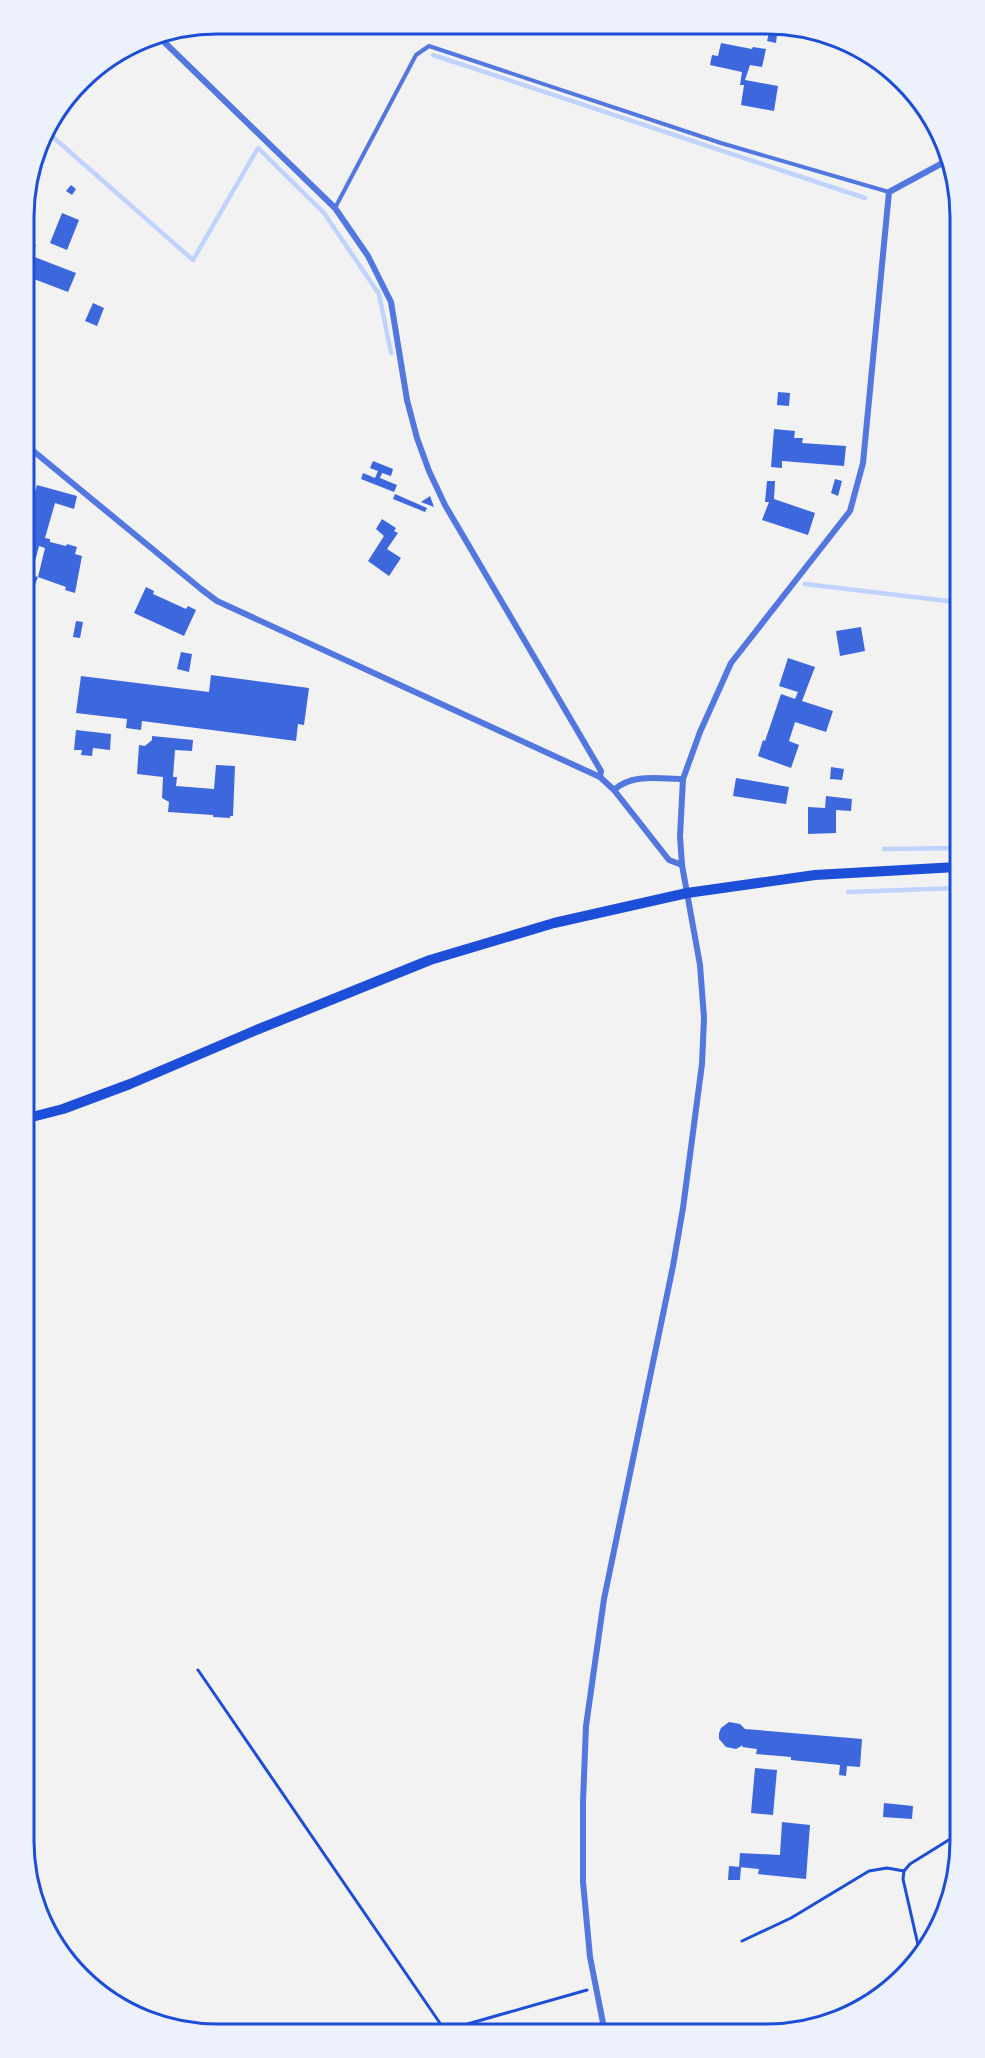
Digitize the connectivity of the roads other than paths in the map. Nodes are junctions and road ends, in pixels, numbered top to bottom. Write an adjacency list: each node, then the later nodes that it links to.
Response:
1 (165, 43): 4 (street)
2 (942, 163): 3 (street)
3 (889, 192): 4 (lane); 7 (street)
4 (335, 208): 6 (street)
5 (35, 453): 6 (street)
6 (600, 777): 8 (street)
7 (683, 779): 8 (street); 9 (street)
8 (614, 790): 9 (street)
9 (682, 865): 11 (street)
10 (950, 867): 11 (main road)
11 (687, 893): 12 (main road); 13 (street)
12 (34, 1116)
13 (603, 2024)

